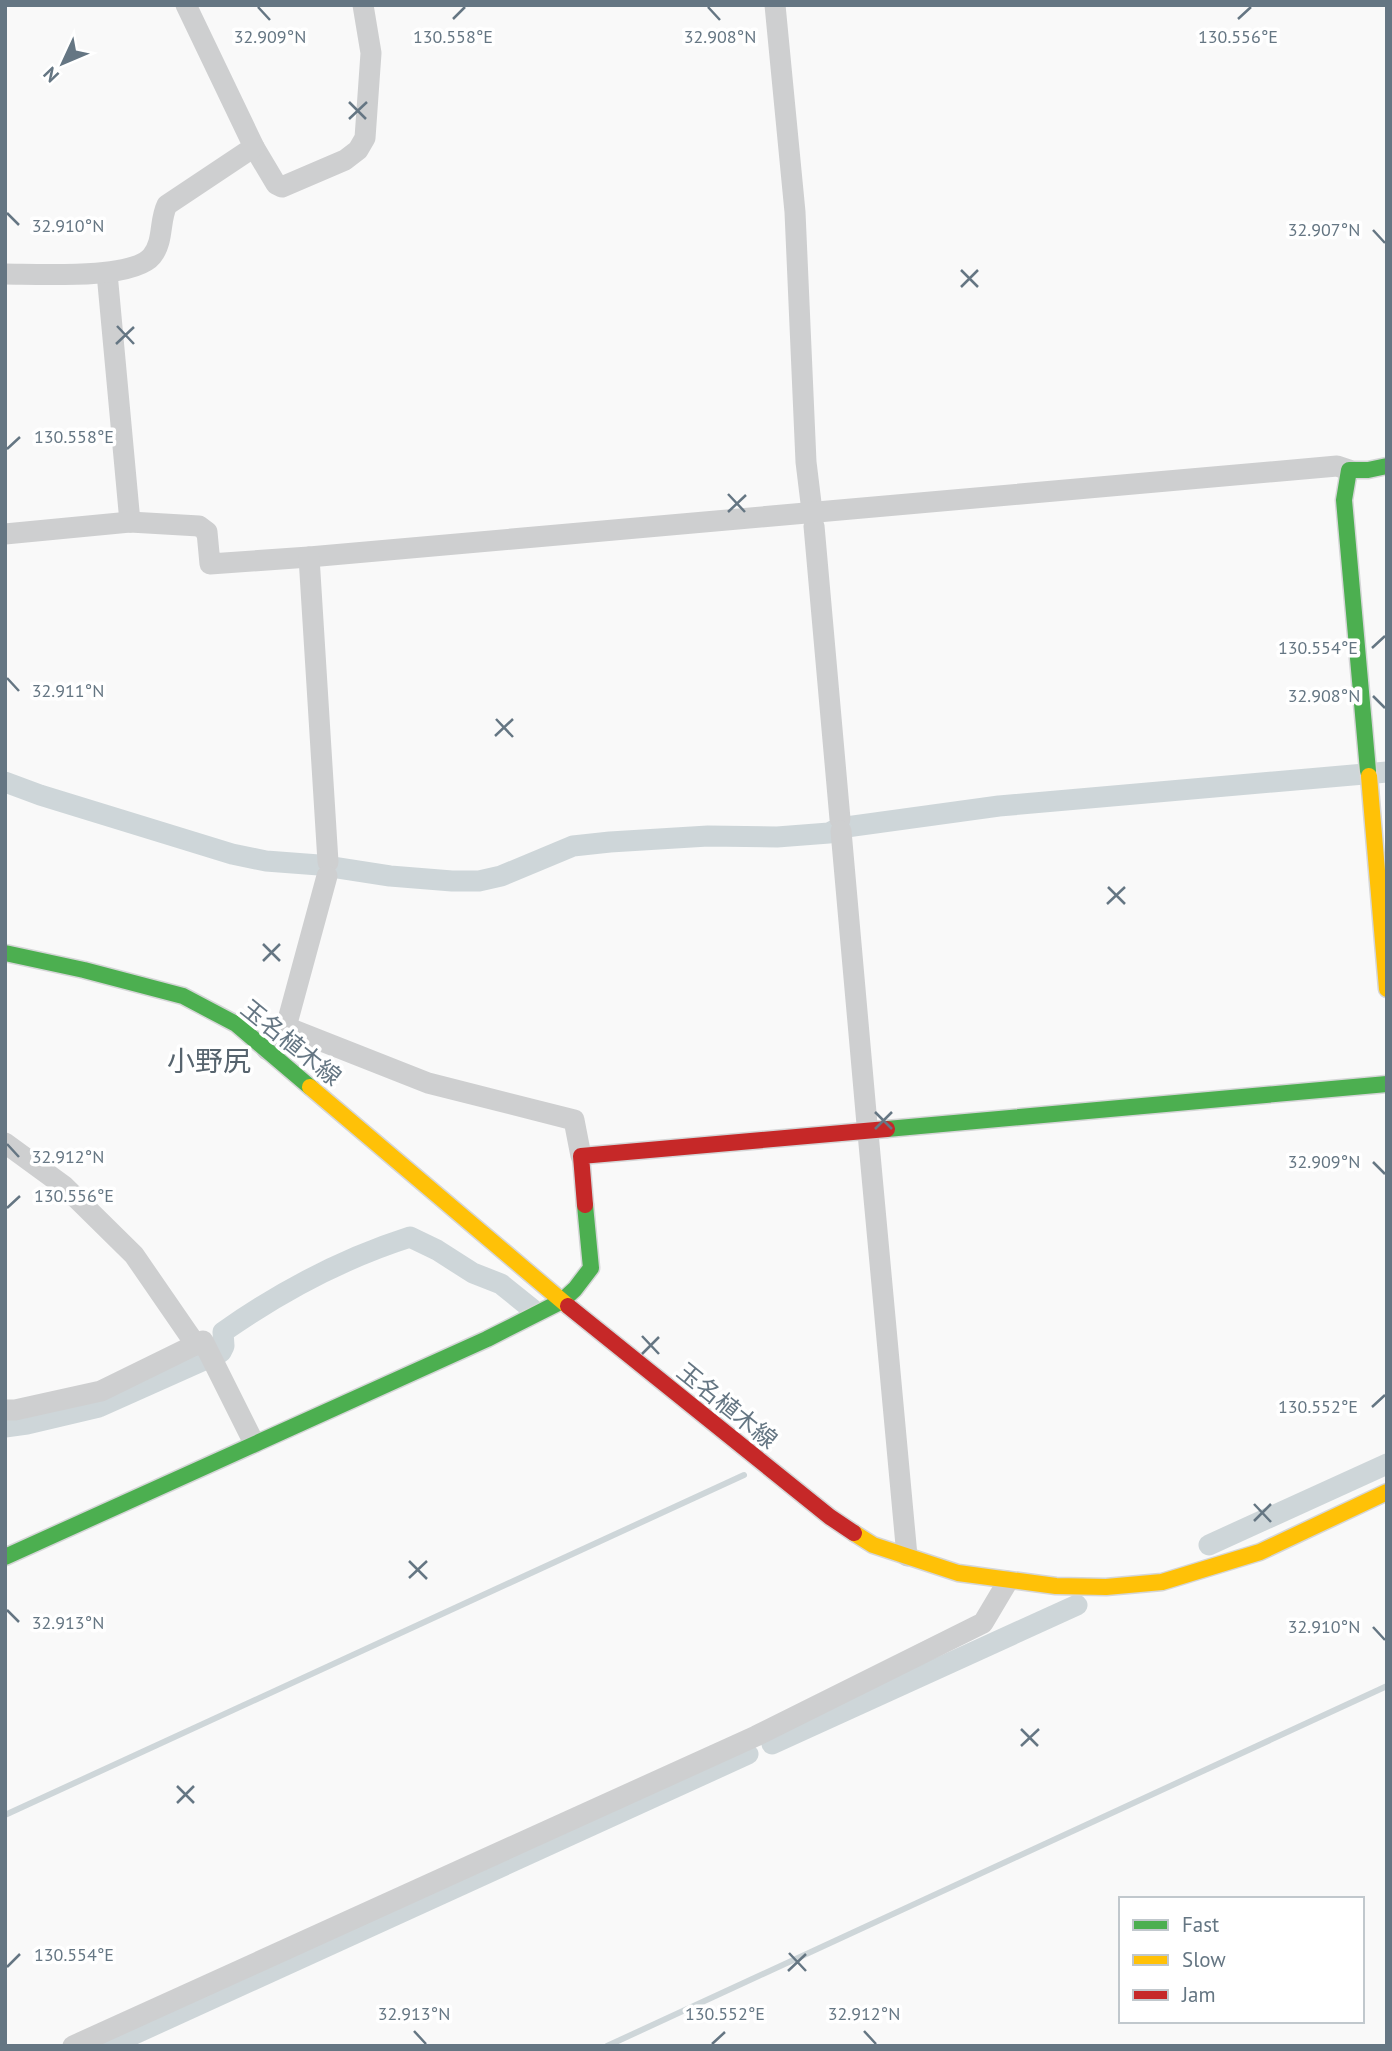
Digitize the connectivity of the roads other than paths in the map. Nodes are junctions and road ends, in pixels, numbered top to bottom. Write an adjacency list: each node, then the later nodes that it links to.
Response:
1 (186, 5): 4 (street)
2 (363, 5): 4 (street)
3 (775, 5): 9 (street)
4 (254, 147): 5 (street)
5 (107, 273): 6 (street); 10 (street)
6 (5, 274)
7 (1387, 466): 8 (street)
8 (1349, 470): 13 (street); 15 (street)
9 (811, 503)
10 (130, 522): 12 (street); 13 (street)
11 (814, 526): 26 (street)
12 (5, 534)
13 (309, 557): 16 (street)
14 (5, 953): 17 (street, 玉名植木線)
15 (1387, 989)
16 (286, 1027): 17 (street); 20 (street)
17 (267, 1050): 21 (street, 玉名植木線)
18 (1387, 1084): 20 (street)
19 (5, 1143): 22 (street)
20 (581, 1156): 21 (street)
21 (562, 1301): 24 (street); 26 (street, 玉名植木線)
22 (196, 1345): 23 (street); 24 (street)
23 (5, 1410)
24 (254, 1443): 27 (street)
25 (1387, 1492): 28 (street, 玉名植木線)
26 (907, 1556): 28 (street, 玉名植木線)
27 (5, 1557)
28 (1008, 1581): 29 (street)
29 (73, 2046)

